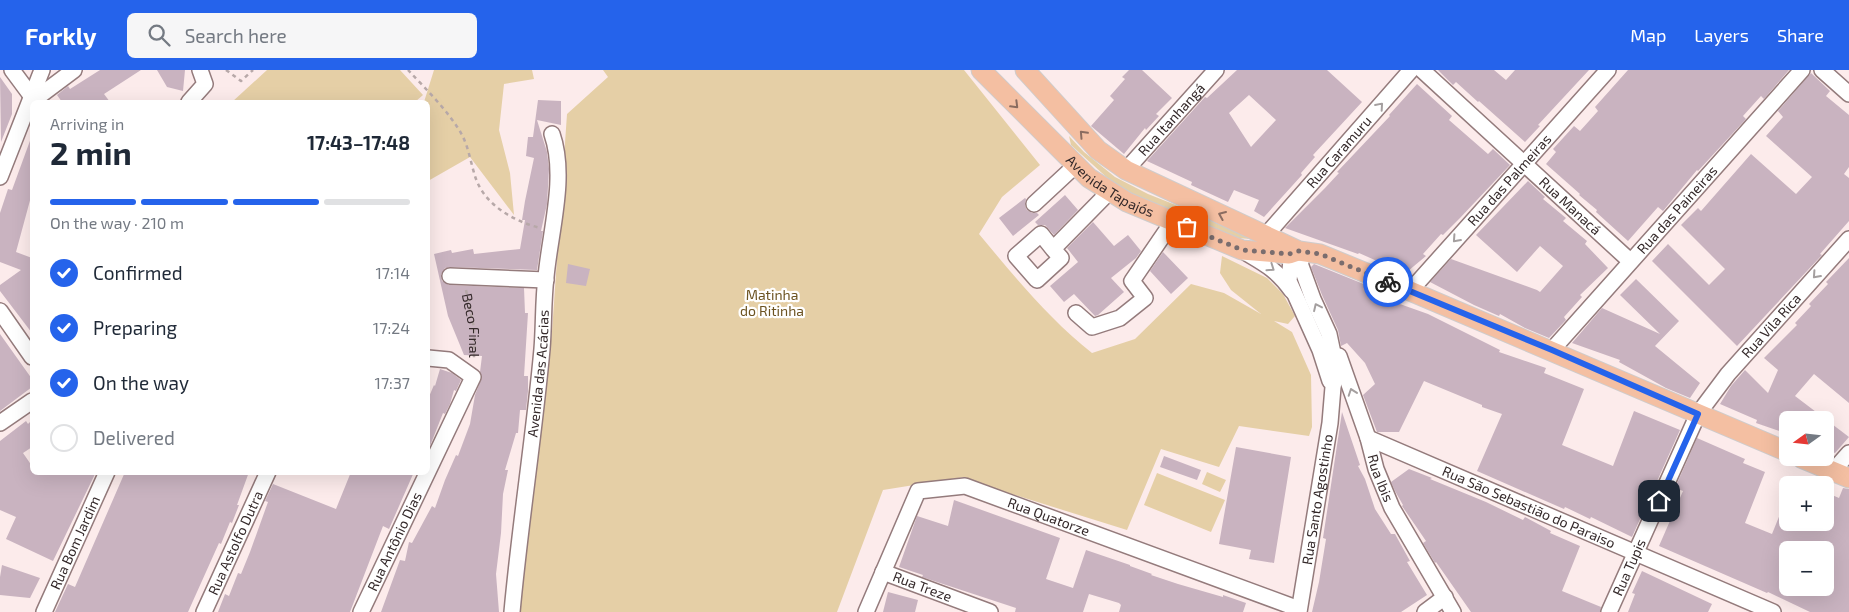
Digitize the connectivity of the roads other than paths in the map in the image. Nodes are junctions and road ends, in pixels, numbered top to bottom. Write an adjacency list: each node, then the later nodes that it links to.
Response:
1 (12, 70): 14 (street)
2 (42, 70): 14 (street)
3 (74, 70): 14 (street)
4 (200, 70): 15 (street)
5 (981, 70): 19 (main road, Avenida Tapajós, one-way to 19)
6 (1025, 70): 17 (main road, Avenida Tapajós)
7 (1216, 70): 22 (street, Rua Itanhangá)
8 (1411, 70): 27 (street, Rua Caramuru, one-way to 8)
9 (1422, 70): 20 (street, Rua Manacá)
10 (1608, 70): 20 (street, Rua das Palmeiras)
11 (1802, 70): 32 (street, Rua das Paineiras)
12 (1822, 70): 13 (street)
13 (1849, 94)
14 (33, 100)
15 (191, 100)
16 (30, 107): 23 (street)
17 (1065, 115): 19 (main road); 22 (main road, Avenida Tapajós, one-way to 17)
18 (552, 134): 34 (street, Avenida das Acácias)
19 (1049, 138): 21 (main road, Avenida Tapajós)
20 (1524, 164): 32 (street, Rua Manacá); 35 (street, Rua das Palmeiras, one-way to 35)
21 (1076, 165): 24 (main road, Avenida Tapajós); 25 (street)
22 (1126, 170): 27 (main road, Avenida Tapajós, one-way to 22)
23 (0, 177)
24 (1110, 191): 26 (main road, Avenida Tapajós); 29 (street)
25 (1034, 204)
26 (1173, 221): 30 (main road, Avenida Tapajós); 38 (street)
27 (1267, 234): 31 (main road, Avenida Tapajós)
28 (1849, 239): 45 (street, Rua Vila Rica, one-way to 45)
29 (1054, 249)
30 (1242, 250): 31 (main road, Avenida Tapajós); 36 (street, one-way to 36)
31 (1299, 251): 35 (main road, Avenida Tapajós); 36 (street, Rua Santo Agostinho); 39 (street, Rua Santo Agostinho, one-way to 31)
32 (1630, 261): 40 (street, Rua das Paineiras)
33 (456, 276): 34 (street, Beco Final)
34 (546, 280): 63 (street, Avenida das Acácias)
35 (1410, 291): 40 (main road, Avenida Tapajós)
36 (1294, 294): 43 (street, Rua Santo Agostinho)
37 (0, 311): 41 (street)
38 (1076, 313)
39 (1329, 334): 43 (street, Rua Santo Agostinho); 47 (street, Rua Ibis, one-way to 39)
40 (1552, 350): 45 (main road, Avenida Tapajós)
41 (30, 354)
42 (430, 358): 51 (street, Rua Antônio Dias)
43 (1333, 387): 59 (street, Rua Santo Agostinho)
44 (30, 402): 46 (street)
45 (1698, 414): 48 (main road, Avenida Tapajós); 56 (street, Rua Tupis)
46 (0, 423)
47 (1368, 438): 56 (street, Rua São Sebastião do Paraiso); 58 (street, Rua Ibis)
48 (1779, 448)
49 (1849, 453): 52 (street)
50 (1821, 466): 52 (main road)
51 (430, 467)
52 (1841, 474)
53 (106, 475): 60 (street, Rua Bom Jardim)
54 (267, 475): 61 (street, Rua Astolfo Dutra)
55 (426, 475): 62 (street, Rua Antônio Dias)
56 (1636, 553): 68 (street, Rua Tupis); 69 (street, Rua São Sebastião do Paraiso)
57 (883, 572): 59 (street, Rua Quatorze); 64 (street, Rua Quatorze); 65 (street, Rua Treze)
58 (1445, 598): 66 (street); 67 (street, Rua Ibis)
59 (1299, 610)
60 (44, 612)
61 (204, 612)
62 (361, 612)
63 (512, 612)
64 (866, 612)
65 (990, 612)
66 (1425, 612)
67 (1454, 612)
68 (1610, 612)
69 (1773, 612)

